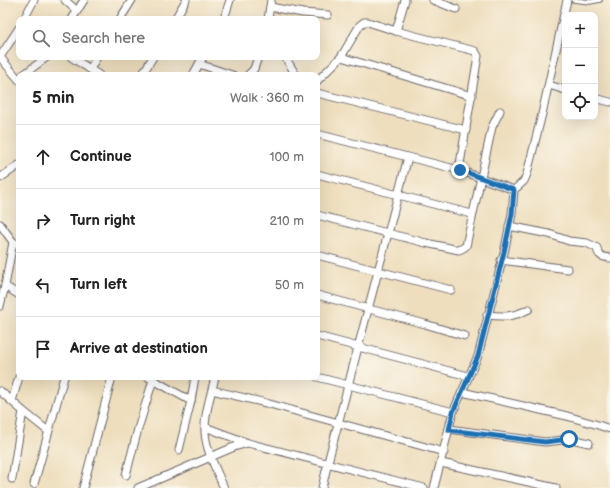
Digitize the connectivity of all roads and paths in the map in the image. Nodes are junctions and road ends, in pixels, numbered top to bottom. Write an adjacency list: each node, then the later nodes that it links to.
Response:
1 (34, 0): 16 (street)
2 (65, 0): 14 (street)
3 (84, 0): 14 (street)
4 (132, 0): 18 (street)
5 (186, 0): 19 (street)
6 (230, 0): 20 (street)
7 (405, 0): 22 (street)
8 (433, 0): 13 (street)
9 (567, 0): 44 (street)
10 (573, 0): 11 (lane)
11 (600, 0)
12 (271, 4): 15 (street); 21 (street)
13 (456, 9)
14 (77, 11): 17 (street)
15 (328, 15)
16 (26, 16)
17 (74, 16)
18 (122, 16)
19 (177, 16)
20 (225, 16)
21 (269, 16)
22 (396, 31): 25 (street); 47 (street)
23 (16, 33): 24 (street)
24 (0, 57): 42 (street)
25 (341, 57): 43 (street); 47 (street)
26 (43, 60): 35 (street)
27 (76, 60): 34 (street)
28 (95, 60): 34 (street)
29 (151, 60): 37 (street)
30 (201, 60): 33 (street)
31 (257, 60): 40 (street)
32 (287, 60): 41 (street)
33 (199, 64): 38 (street); 39 (street)
34 (90, 69): 36 (street)
35 (28, 72)
36 (94, 72)
37 (144, 72)
38 (195, 72)
39 (222, 72)
40 (251, 72)
41 (294, 72)
42 (16, 74)
43 (320, 78)
44 (549, 85): 45 (street); 59 (street)
45 (562, 89)
46 (320, 94): 51 (street)
47 (472, 96): 51 (street)
48 (598, 99): 49 (street)
49 (610, 102)
50 (500, 111): 58 (street)
51 (466, 130): 55 (street)
52 (320, 135): 53 (street)
53 (408, 157): 55 (street); 60 (street)
54 (16, 170): 57 (street)
55 (460, 170): 58 (street)
56 (320, 175): 60 (street)
57 (0, 178)
58 (480, 178): 59 (street); 61 (street)
59 (514, 190): 64 (street)
60 (399, 196): 61 (street); 65 (street)
61 (472, 214): 65 (street)
62 (320, 216): 65 (street)
63 (0, 224): 66 (street)
64 (509, 226): 68 (street); 69 (street)
65 (388, 233): 71 (street)
66 (16, 244): 72 (street)
67 (320, 256): 71 (street)
68 (610, 258)
69 (501, 260): 70 (street); 79 (street)
70 (568, 270)
71 (378, 271): 73 (street); 77 (street)
72 (5, 286): 74 (street); 76 (street)
73 (451, 290)
74 (16, 292)
75 (320, 296): 77 (street)
76 (0, 306)
77 (368, 308): 80 (street); 82 (street)
78 (529, 308): 79 (street)
79 (487, 315): 83 (street)
80 (465, 336)
81 (320, 337): 82 (street)
82 (359, 348): 83 (street); 92 (street)
83 (468, 376): 95 (street)
84 (320, 378): 92 (street)
85 (18, 380): 96 (street)
86 (63, 380): 104 (street)
87 (111, 380): 115 (street)
88 (150, 380): 112 (street)
89 (154, 380): 97 (street)
90 (194, 380): 97 (street)
91 (214, 380): 93 (street)
92 (348, 385): 99 (street); 100 (street)
93 (212, 390): 100 (street); 101 (street)
94 (0, 391): 96 (street)
95 (462, 392): 99 (street); 102 (street)
96 (12, 401): 98 (street)
97 (191, 401): 107 (street)
98 (23, 411): 104 (street); 113 (street)
99 (453, 412): 103 (street)
100 (338, 423): 108 (street); 110 (street)
101 (205, 427): 105 (street); 109 (street)
102 (610, 429)
103 (449, 430): 106 (street); 108 (street)
104 (48, 431): 114 (street)
105 (248, 443): 109 (street); 110 (street)
106 (589, 443)
107 (179, 450)
108 (444, 452): 111 (street)
109 (211, 457): 116 (street); 117 (street)
110 (328, 462): 118 (street); 119 (street)
111 (441, 463): 120 (street); 121 (street)
112 (126, 474)
113 (12, 479)
114 (34, 484)
115 (83, 488)
116 (138, 488)
117 (224, 488)
118 (322, 488)
119 (424, 488)
120 (434, 488)
121 (556, 488)

